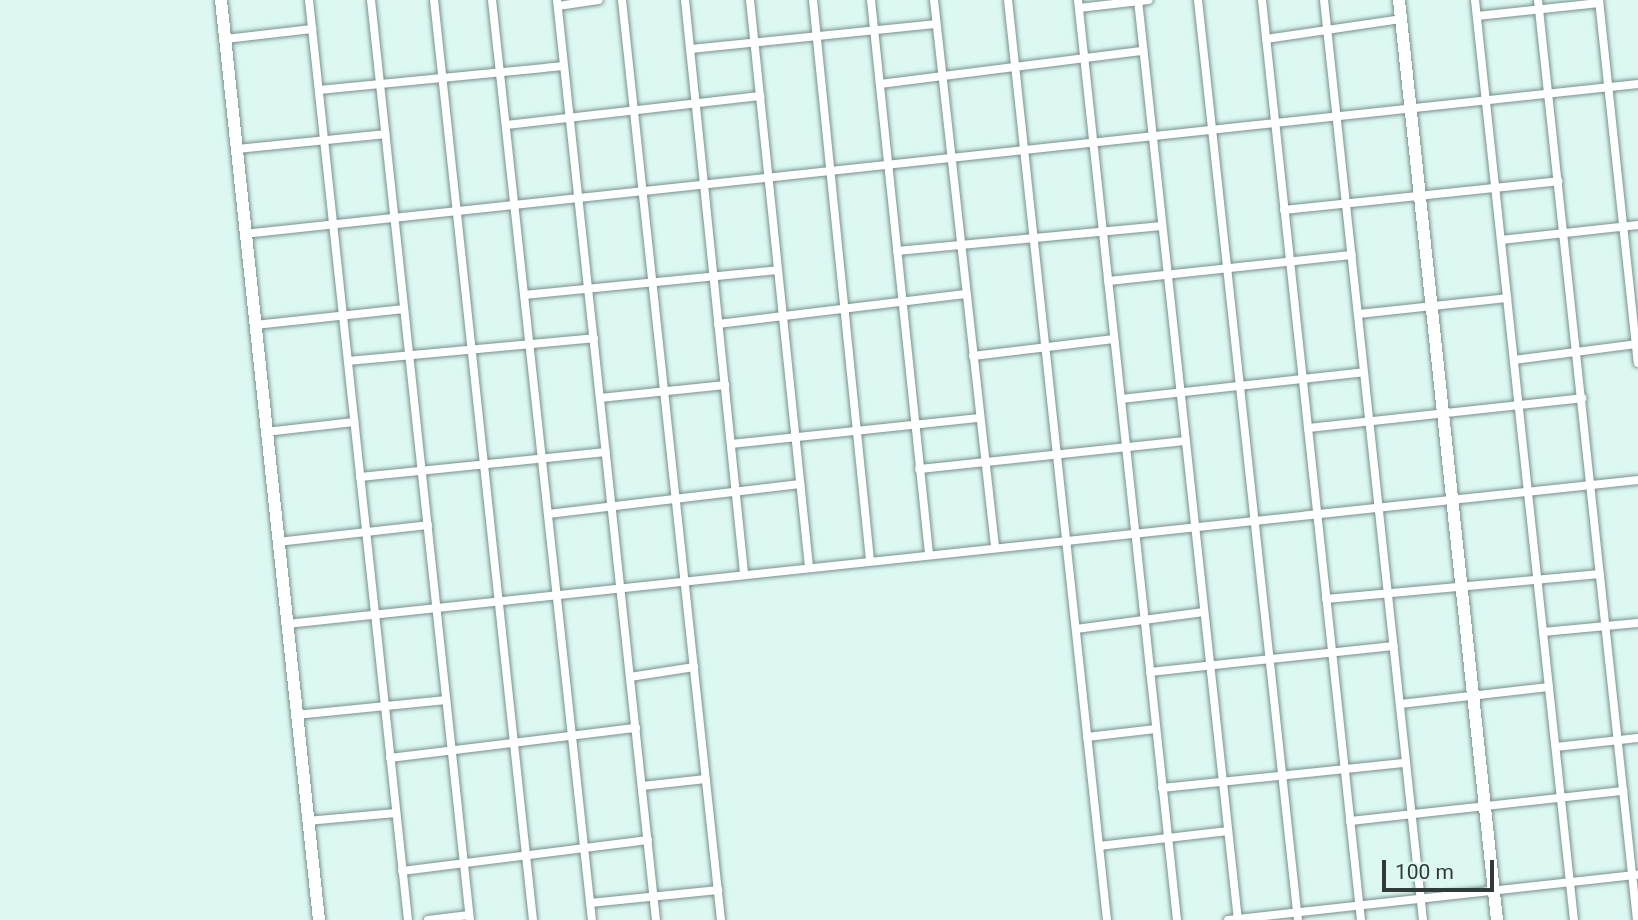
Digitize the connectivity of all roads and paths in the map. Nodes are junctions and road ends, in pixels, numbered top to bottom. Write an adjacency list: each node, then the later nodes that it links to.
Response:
1 (221, 0): 32 (street)
2 (309, 0): 28 (street)
3 (371, 0): 45 (street)
4 (433, 0): 42 (street)
5 (492, 0): 40 (street)
6 (599, 0): 22 (street)
7 (622, 0): 53 (street)
8 (685, 0): 35 (street)
9 (750, 0): 34 (street)
10 (813, 0): 31 (street)
11 (871, 0): 29 (street)
12 (934, 0): 27 (street)
13 (1008, 0): 39 (street)
14 (1149, 0): 20 (street)
15 (1198, 0): 58 (street)
16 (1262, 0): 33 (street)
17 (1324, 0): 30 (street)
18 (1399, 0): 26 (street)
19 (1475, 0): 25 (street)
20 (1138, 1): 23 (street); 36 (street)
21 (1599, 1): 24 (street); 46 (street)
22 (558, 3): 38 (street)
23 (1078, 4): 37 (street)
24 (1538, 5): 25 (street); 48 (street)
25 (1477, 16): 50 (street)
26 (1401, 19): 30 (street); 52 (street)
27 (936, 24): 29 (street); 41 (street)
28 (312, 29): 32 (street); 47 (street)
29 (874, 30): 31 (street); 43 (street)
30 (1328, 30): 33 (street); 54 (street)
31 (817, 37): 34 (street); 67 (street)
32 (225, 39): 63 (street)
33 (1266, 39): 56 (street)
34 (755, 44): 35 (street); 49 (street)
35 (690, 49): 51 (street)
36 (1143, 51): 37 (street); 60 (street)
37 (1084, 58): 39 (street); 62 (street)
38 (564, 66): 40 (street); 55 (street)
39 (1016, 69): 41 (street); 64 (street)
40 (500, 72): 42 (street); 57 (street)
41 (942, 77): 43 (street); 65 (street)
42 (442, 78): 45 (street); 78 (street)
43 (880, 84): 66 (street)
44 (1638, 84): 46 (street)
45 (380, 85): 47 (street); 59 (street)
46 (1610, 88): 48 (street); 83 (street)
47 (318, 90): 61 (street)
48 (1548, 94): 50 (street); 69 (street)
49 (760, 96): 51 (street); 68 (street)
50 (1486, 101): 52 (street); 71 (street)
51 (696, 103): 53 (street); 70 (street)
52 (1411, 109): 54 (street); 73 (street)
53 (634, 111): 55 (street); 72 (street)
54 (1337, 117): 56 (street); 75 (street)
55 (570, 119): 57 (street); 74 (street)
56 (1275, 124): 58 (street); 77 (street)
57 (506, 125): 76 (street)
58 (1212, 130): 60 (street); 93 (street)
59 (385, 134): 61 (street); 79 (street)
60 (1153, 136): 62 (street); 81 (street)
61 (324, 140): 63 (street); 82 (street)
62 (1093, 144): 64 (street); 85 (street)
63 (236, 149): 84 (street)
64 (1024, 150): 65 (street); 87 (street)
65 (951, 160): 66 (street); 89 (street)
66 (889, 167): 67 (street); 90 (street)
67 (830, 173): 68 (street); 106 (street)
68 (768, 180): 70 (street); 94 (street)
69 (1558, 181): 71 (street); 86 (street)
70 (705, 187): 72 (street); 96 (street)
71 (1495, 187): 73 (street); 88 (street)
72 (643, 193): 74 (street); 98 (street)
73 (1419, 194): 75 (street); 104 (street)
74 (579, 200): 76 (street); 99 (street)
75 (1346, 203): 77 (street); 91 (street)
76 (515, 206): 78 (street); 101 (street)
77 (1284, 210): 92 (street)
78 (456, 213): 79 (street); 117 (street)
79 (395, 220): 82 (street); 105 (street)
80 (1638, 225): 83 (street)
81 (1162, 226): 85 (street); 95 (street)
82 (333, 227): 84 (street); 109 (street)
83 (1623, 227): 86 (street); 115 (street)
84 (244, 233): 111 (street)
85 (1103, 233): 87 (street); 97 (street)
86 (1563, 234): 88 (street); 118 (street)
87 (1034, 239): 89 (street); 116 (street)
88 (1501, 240): 102 (street)
89 (960, 245): 90 (street); 100 (street)
90 (897, 251): 103 (street)
91 (1352, 255): 92 (street); 107 (street)
92 (1290, 261): 93 (street); 125 (street)
93 (1227, 267): 95 (street); 127 (street)
94 (778, 270): 96 (street); 108 (street)
95 (1168, 275): 97 (street); 129 (street)
96 (713, 276): 98 (street); 110 (street)
97 (1108, 281): 113 (street)
98 (653, 282): 99 (street); 128 (street)
99 (588, 289): 101 (street); 112 (street)
100 (965, 294): 103 (street); 119 (street)
101 (524, 295): 114 (street)
102 (1507, 298): 104 (street); 121 (street)
103 (903, 304): 106 (street); 138 (street)
104 (1431, 305): 107 (street); 134 (street)
105 (404, 309): 109 (street); 120 (street)
106 (842, 311): 108 (street); 140 (street)
107 (1358, 314): 124 (street)
108 (785, 315): 110 (street); 142 (street)
109 (343, 316): 111 (street); 122 (street)
110 (718, 324): 126 (street)
111 (255, 325): 141 (street)
112 (594, 338): 114 (street); 130 (street)
113 (1114, 339): 116 (street); 132 (street)
114 (530, 344): 117 (street); 148 (street)
115 (1637, 344): 118 (street); 123 (street)
116 (1045, 348): 119 (street); 147 (street)
117 (471, 350): 120 (street); 150 (street)
118 (1576, 351): 121 (street); 131 (street)
119 (973, 356): 135 (street)
120 (409, 357): 122 (street); 152 (street)
121 (1514, 359): 133 (street)
122 (348, 361): 137 (street)
123 (1638, 363)
124 (1364, 372): 125 (street); 136 (street)
125 (1303, 379): 127 (street); 139 (street)
126 (724, 385): 128 (street); 144 (street)
127 (1240, 386): 129 (street); 165 (street)
128 (664, 391): 130 (street); 159 (street)
129 (1180, 392): 132 (street); 143 (street)
130 (600, 398): 146 (street)
131 (1582, 398): 133 (street); 156 (street)
132 (1121, 399): 145 (street)
133 (1519, 405): 134 (street); 157 (street)
134 (1443, 413): 136 (street); 160 (street)
135 (980, 418): 138 (street); 149 (street)
136 (1370, 420): 139 (street); 162 (street)
137 (354, 422): 141 (street); 153 (street)
138 (915, 424): 140 (street); 151 (street)
139 (1308, 428): 163 (street)
140 (857, 430): 142 (street); 174 (street)
141 (265, 432): 171 (street)
142 (795, 437): 144 (street); 155 (street)
143 (1186, 440): 145 (street); 167 (street)
144 (731, 444): 158 (street)
145 (1126, 447): 147 (street); 169 (street)
146 (606, 452): 148 (street); 161 (street)
147 (1057, 455): 149 (street); 170 (street)
148 (542, 460): 150 (street); 164 (street)
149 (985, 464): 151 (street); 172 (street)
150 (484, 465): 152 (street); 184 (street)
151 (919, 469): 173 (street)
152 (422, 471): 153 (street); 166 (street)
153 (360, 477): 168 (street)
154 (1638, 480): 156 (street)
155 (800, 484): 158 (street); 175 (street)
156 (1590, 485): 157 (street); 177 (street)
157 (1528, 491): 160 (street); 179 (street)
158 (736, 492): 159 (street); 176 (street)
159 (676, 499): 161 (street); 178 (street)
160 (1452, 499): 162 (street); 181 (street)
161 (612, 507): 164 (street); 180 (street)
162 (1379, 507): 163 (street); 182 (street)
163 (1317, 513): 165 (street); 185 (street)
164 (548, 514): 183 (street)
165 (1254, 520): 167 (street); 197 (street)
166 (428, 525): 168 (street); 186 (street)
167 (1195, 526): 169 (street); 187 (street)
168 (366, 532): 171 (street); 188 (street)
169 (1135, 534): 170 (street); 189 (street)
170 (1066, 540): 172 (street); 193 (street)
171 (277, 542): 191 (street)
172 (995, 546): 173 (street)
173 (929, 554): 174 (street)
174 (870, 560): 175 (street)
175 (809, 566): 176 (street)
176 (744, 573): 178 (street)
177 (1600, 574): 179 (street); 192 (street)
178 (685, 579): 180 (street); 199 (street)
179 (1538, 579): 181 (street); 194 (street)
180 (620, 586): 183 (street); 201 (street)
181 (1461, 586): 182 (street); 203 (street)
182 (1388, 592): 185 (street); 195 (street)
183 (557, 593): 184 (street); 210 (street)
184 (498, 599): 186 (street); 214 (street)
185 (1326, 599): 196 (street)
186 (436, 608): 188 (street); 204 (street)
187 (1204, 612): 189 (street); 198 (street)
188 (375, 616): 191 (street); 206 (street)
189 (1144, 619): 193 (street); 200 (street)
190 (1638, 623): 192 (street)
191 (287, 624): 207 (street)
192 (1605, 626): 194 (street); 213 (street)
193 (1076, 629): 211 (street)
194 (1544, 632): 202 (street)
195 (1394, 646): 196 (street); 205 (street)
196 (1332, 652): 197 (street); 219 (street)
197 (1270, 659): 198 (street); 220 (street)
198 (1210, 666): 200 (street); 222 (street)
199 (694, 667): 201 (street); 221 (street)
200 (1150, 672): 209 (street)
201 (630, 677): 208 (street)
202 (1549, 687): 203 (street); 215 (street)
203 (1473, 694): 205 (street); 227 (street)
204 (446, 700): 206 (street); 216 (street)
205 (1400, 704): 218 (street)
206 (384, 705): 207 (street); 217 (street)
207 (296, 715): 230 (street)
208 (636, 729): 210 (street); 223 (street)
209 (1156, 729): 211 (street); 224 (street)
210 (572, 736): 214 (street); 236 (street)
211 (1087, 737): 235 (street)
212 (1638, 738): 213 (street)
213 (1618, 740): 215 (street); 225 (street)
214 (514, 743): 216 (street); 237 (street)
215 (1556, 747): 226 (street)
216 (452, 750): 217 (street); 238 (street)
217 (390, 758): 228 (street)
218 (1406, 763): 219 (street); 229 (street)
219 (1345, 770): 220 (street); 231 (street)
220 (1282, 776): 222 (street); 248 (street)
221 (706, 779): 223 (street); 242 (street)
222 (1223, 783): 224 (street); 232 (street)
223 (642, 786): 234 (street)
224 (1162, 788): 233 (street)
225 (1623, 792): 226 (street); 240 (street)
226 (1561, 797): 227 (street); 241 (street)
227 (1485, 805): 229 (street); 243 (street)
228 (396, 813): 230 (street); 239 (street)
229 (1412, 814): 231 (street); 245 (street)
230 (307, 821): 250 (street)
231 (1350, 821): 247 (street)
232 (1228, 831): 233 (street); 259 (street)
233 (1168, 836): 235 (street); 258 (street)
234 (648, 840): 236 (street); 244 (street)
235 (1099, 846): 257 (street)
236 (584, 848): 237 (street); 246 (street)
237 (526, 855): 238 (street); 253 (street)
238 (464, 863): 239 (street); 249 (street)
239 (402, 871): 251 (street)
240 (1635, 876): 241 (street); 264 (street)
241 (1570, 883): 243 (street); 263 (street)
242 (718, 890): 244 (street); 256 (street)
243 (1493, 891): 245 (street); 262 (street)
244 (654, 896): 246 (street); 255 (street)
245 (1421, 900): 247 (street); 261 (street)
246 (590, 903): 254 (street)
247 (1360, 906): 248 (street); 260 (street)
248 (1298, 916): 259 (street)
249 (470, 918): 252 (street)
250 (319, 920)
251 (408, 920)
252 (428, 920)
253 (533, 920)
254 (592, 920)
255 (656, 920)
256 (721, 920)
257 (1107, 920)
258 (1177, 920)
259 (1235, 920)
260 (1361, 920)
261 (1423, 920)
262 (1497, 920)
263 (1574, 920)
264 (1637, 920)

